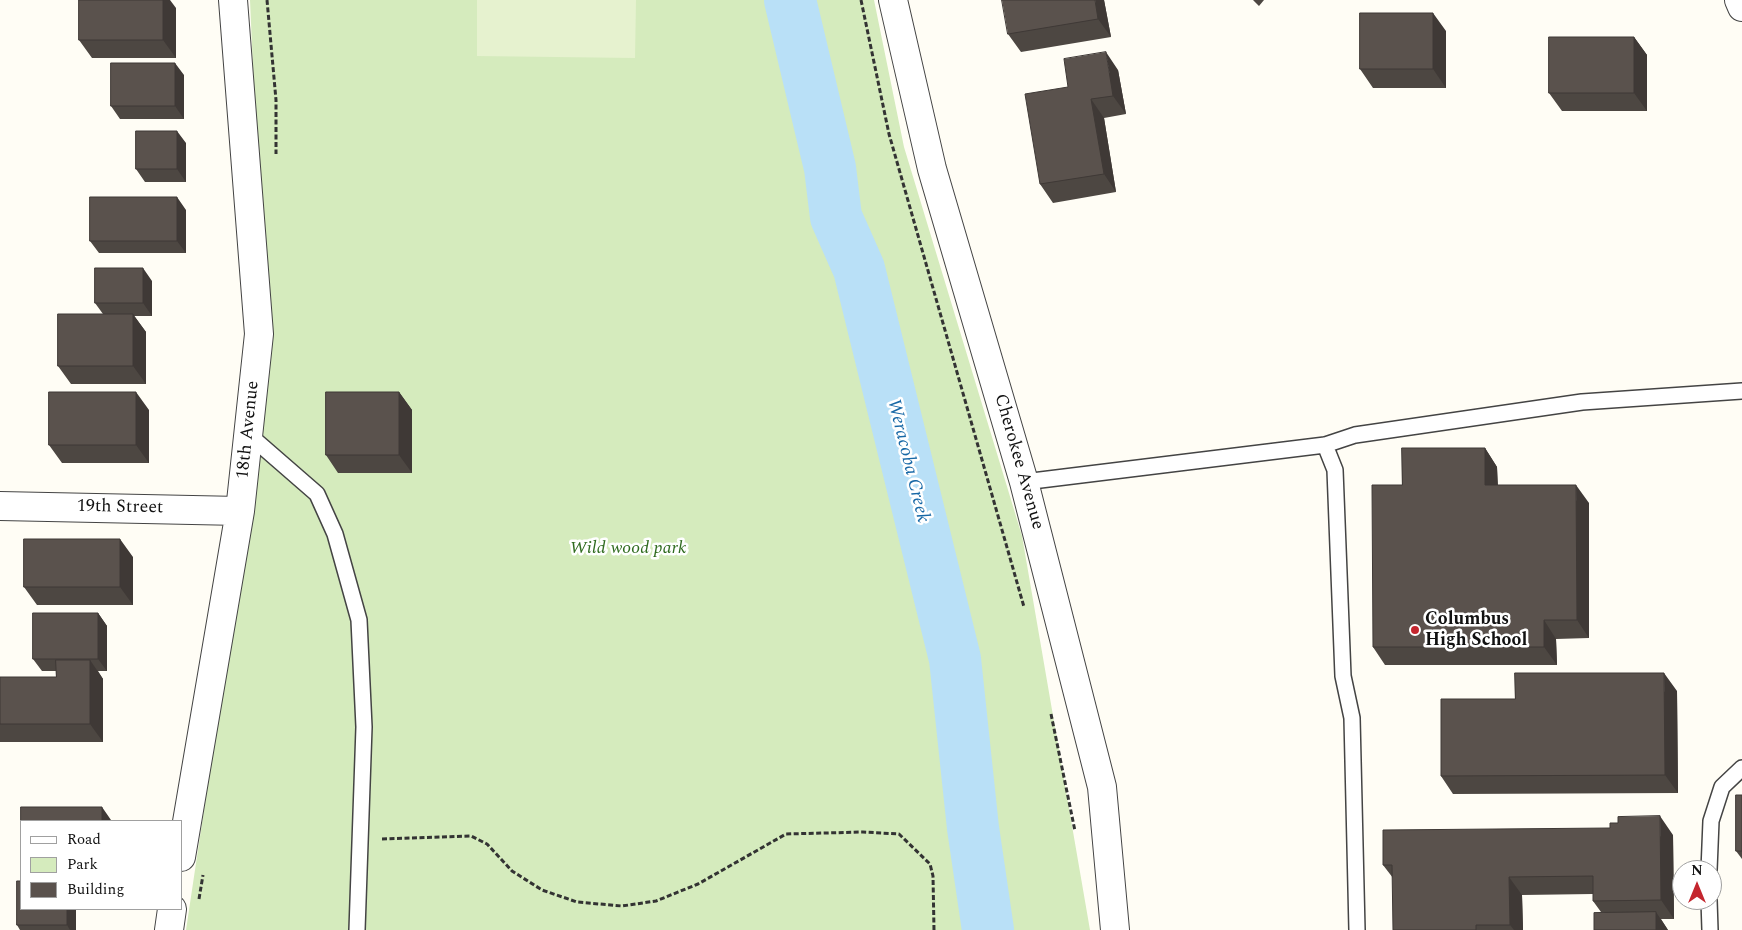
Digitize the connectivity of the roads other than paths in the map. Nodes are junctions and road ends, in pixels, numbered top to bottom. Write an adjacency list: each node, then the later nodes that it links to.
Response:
1 (233, 0): 6 (street, 18th Avenue)
2 (893, 0): 8 (street, Cherokee Avenue)
3 (1739, 0): 4 (street)
4 (1742, 7)
5 (1742, 391): 7 (lane)
6 (248, 434): 10 (street, 18th Avenue); 17 (lane)
7 (1325, 445): 8 (lane); 19 (lane)
8 (1024, 482): 18 (street, Cherokee Avenue)
9 (0, 506): 10 (street, 19th Street)
10 (240, 511): 12 (street, 18th Avenue)
11 (1742, 768): 13 (lane)
12 (182, 850)
13 (1709, 860)
14 (172, 910): 16 (street)
15 (1709, 910): 20 (lane)
16 (169, 930)
17 (357, 930)
18 (1115, 930)
19 (1357, 930)
20 (1710, 930)

